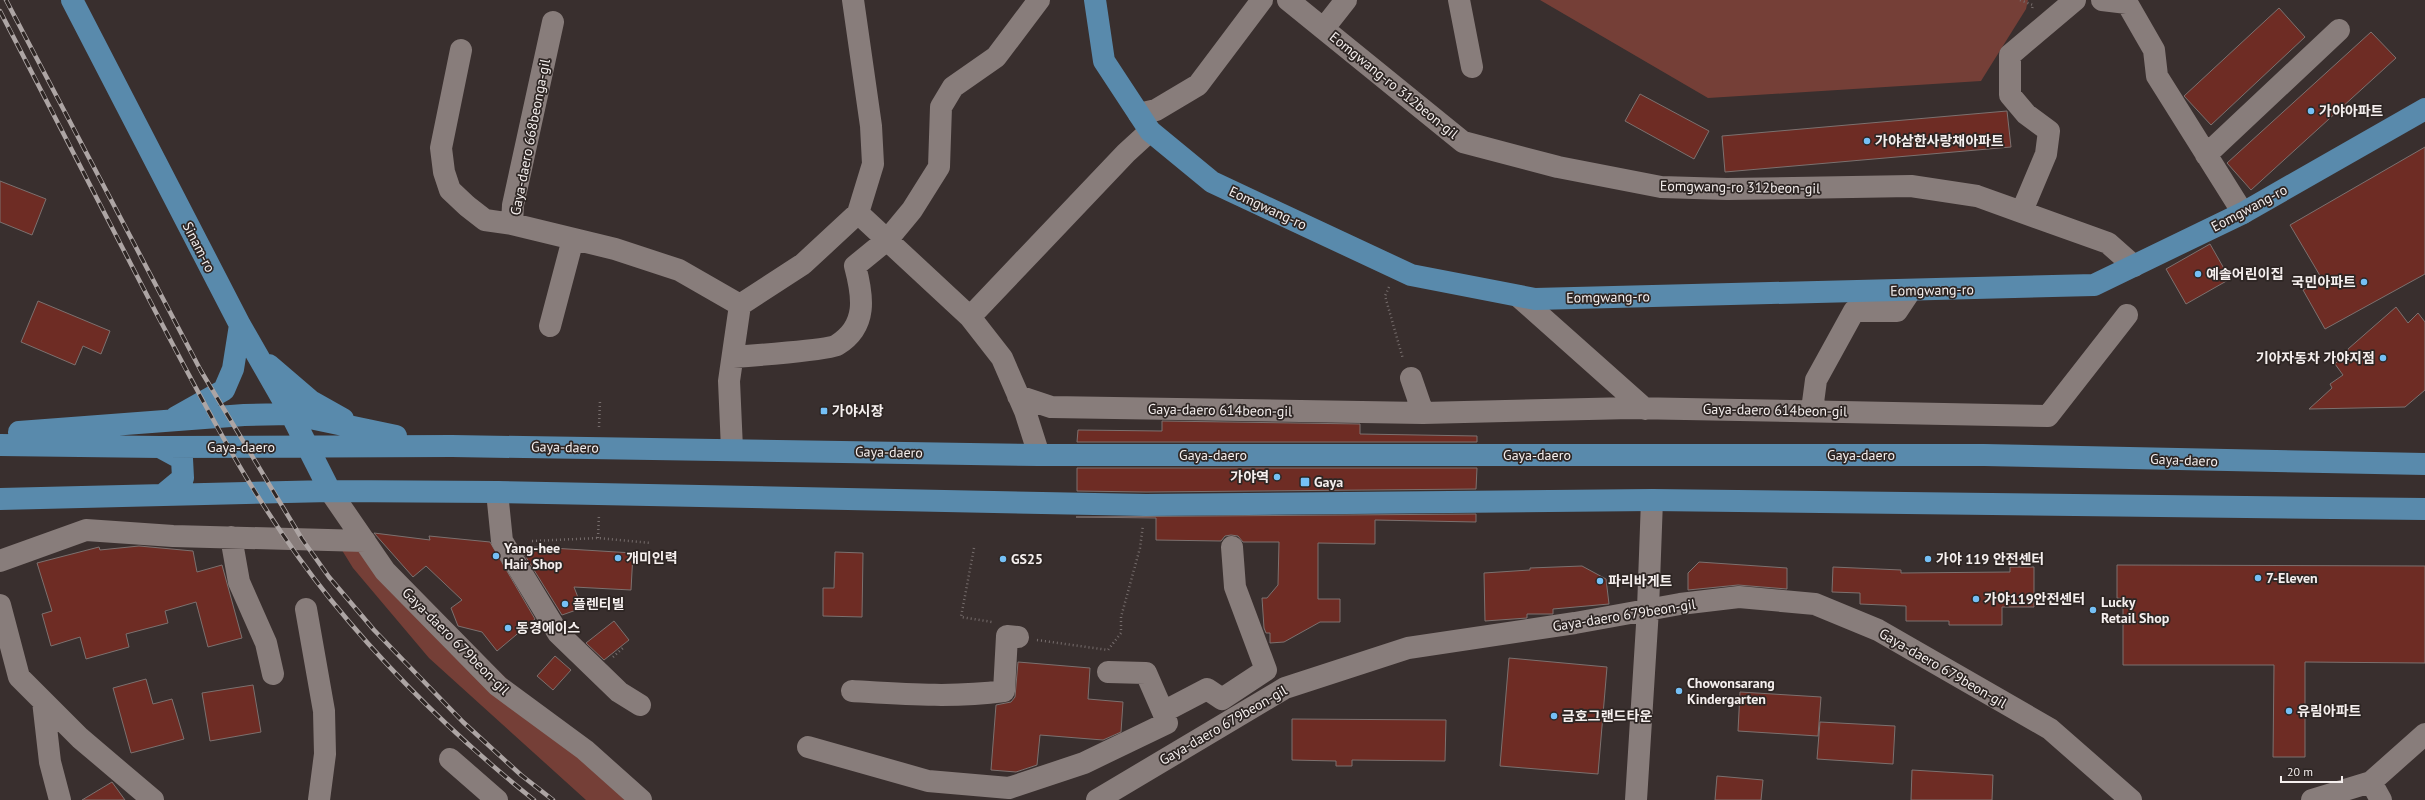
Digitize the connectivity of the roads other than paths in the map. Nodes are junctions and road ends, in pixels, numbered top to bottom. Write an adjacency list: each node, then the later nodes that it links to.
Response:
1 (72, 0): 31 (main road, Sinam-ro)
2 (853, 0): 20 (street)
3 (1039, 0): 24 (street)
4 (1095, 0): 17 (main road, Eomgwang-ro)
5 (1262, 0): 17 (street)
6 (1288, 0): 12 (street, Eomgwang-ro 312beon-gil)
7 (1346, 0): 12 (street)
8 (1459, 0): 15 (street)
9 (2075, 0): 19 (street)
10 (2102, 0): 18 (street)
11 (553, 22): 22 (street, Gaya-daero 668beonga-gil)
12 (1324, 28): 19 (street, Eomgwang-ro 312beon-gil)
13 (2339, 30): 18 (street)
14 (461, 50): 22 (street)
15 (1472, 67)
16 (2425, 109): 21 (main road, Eomgwang-ro)
17 (1144, 122): 27 (main road, Eomgwang-ro); 30 (street)
18 (2206, 155): 21 (street)
19 (2022, 211): 25 (street, Eomgwang-ro 312beon-gil)
20 (858, 213): 24 (street); 28 (street)
21 (2243, 213): 25 (main road, Eomgwang-ro)
22 (512, 224): 23 (street, Gaya-daero 668beonga-gil)
23 (572, 238): 28 (street, Gaya-daero 668beonga-gil); 32 (street)
24 (888, 238): 30 (street); 34 (street)
25 (2134, 266): 26 (main road, Eomgwang-ro)
26 (1911, 290): 27 (main road, Eomgwang-ro); 38 (street)
27 (1518, 296): 37 (street)
28 (740, 305): 34 (street)
29 (2127, 315): 38 (street, Gaya-daero 614beon-gil)
30 (970, 317): 36 (street)
31 (240, 325): 33 (main road, Sinam-ro); 41 (main road)
32 (550, 326)
33 (256, 354): 40 (main road, Sinam-ro); 42 (main road)
34 (733, 357): 48 (street)
35 (1411, 378): 39 (street)
36 (1018, 396): 39 (street, Gaya-daero 614beon-gil); 49 (street)
37 (1645, 408): 38 (street, Gaya-daero 614beon-gil); 39 (street, Gaya-daero 614beon-gil)
38 (1812, 410)
39 (1423, 413)
40 (291, 414): 41 (main road); 42 (main road); 46 (main road, Sinam-ro)
41 (158, 421): 43 (main road)
42 (365, 431): 45 (main road)
43 (0, 433)
44 (0, 445): 47 (main road, Gaya-daero)
45 (452, 446): 46 (main road, Gaya-daero); 48 (main road, Gaya-daero)
46 (307, 447): 47 (main road, Gaya-daero); 51 (main road, Sinam-ro)
47 (160, 448): 53 (main road)
48 (732, 449): 49 (main road, Gaya-daero)
49 (1039, 455): 50 (main road, Gaya-daero)
50 (2425, 464)
51 (330, 491): 52 (main road); 53 (main road); 58 (street, Gaya-daero 679beon-gil)
52 (497, 492): 55 (main road); 69 (street)
53 (165, 493): 54 (main road)
54 (0, 499)
55 (1652, 500): 56 (main road); 63 (street)
56 (2425, 508)
57 (231, 537): 58 (street); 60 (street); 66 (street)
58 (365, 541): 80 (street, Gaya-daero 679beon-gil)
59 (1232, 547): 70 (street)
60 (0, 561)
61 (0, 605): 68 (street)
62 (306, 609): 78 (street)
63 (1648, 609): 81 (street, Gaya-daero 679beon-gil); 82 (street); 83 (street, Gaya-daero 679beon-gil)
64 (1018, 637): 67 (street)
65 (1108, 672): 70 (street)
66 (273, 674)
67 (852, 691)
68 (43, 701): 76 (street); 77 (street)
69 (640, 705)
70 (1163, 712): 74 (street)
71 (2425, 734): 75 (street)
72 (808, 747): 74 (street)
73 (450, 759): 79 (street)
74 (923, 790)
75 (2376, 791): 84 (street)
76 (60, 800)
77 (153, 800)
78 (319, 800)
79 (497, 800)
80 (641, 800)
81 (1097, 800)
82 (1636, 800)
83 (2131, 800)
84 (2312, 800)

